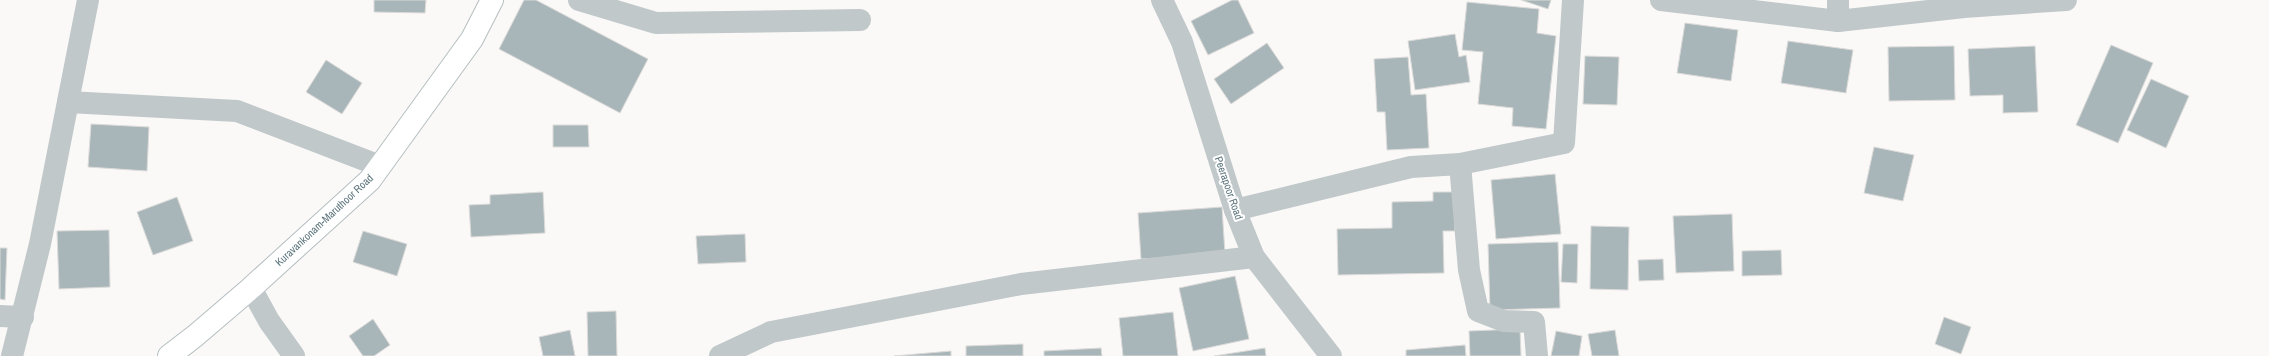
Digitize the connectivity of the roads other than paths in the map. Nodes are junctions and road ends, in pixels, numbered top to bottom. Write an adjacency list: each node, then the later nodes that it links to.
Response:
1 (88, 0): 11 (street)
2 (492, 0): 13 (main road, Kuravankonam-Maruthoor Road)
3 (579, 0): 9 (street)
4 (1162, 0): 14 (street, Peerapoor Road)
5 (1573, 0): 12 (street)
6 (1661, 0): 10 (street)
7 (1838, 0): 10 (street)
8 (2066, 0): 10 (street)
9 (860, 20)
10 (1838, 21)
11 (68, 102): 13 (street); 18 (street)
12 (1460, 164): 14 (street); 24 (street)
13 (380, 166): 16 (main road, Kuravankonam-Maruthoor Road)
14 (1235, 210): 15 (street, Peerapoor Road)
15 (1254, 257): 22 (street); 23 (street, Peerapoor Road)
16 (250, 288): 20 (main road, Kuravankonam-Maruthoor Road); 21 (street)
17 (0, 316): 18 (street)
18 (23, 317): 19 (street)
19 (12, 356)
20 (169, 356)
21 (294, 356)
22 (720, 356)
23 (1331, 356)
24 (1537, 356)

